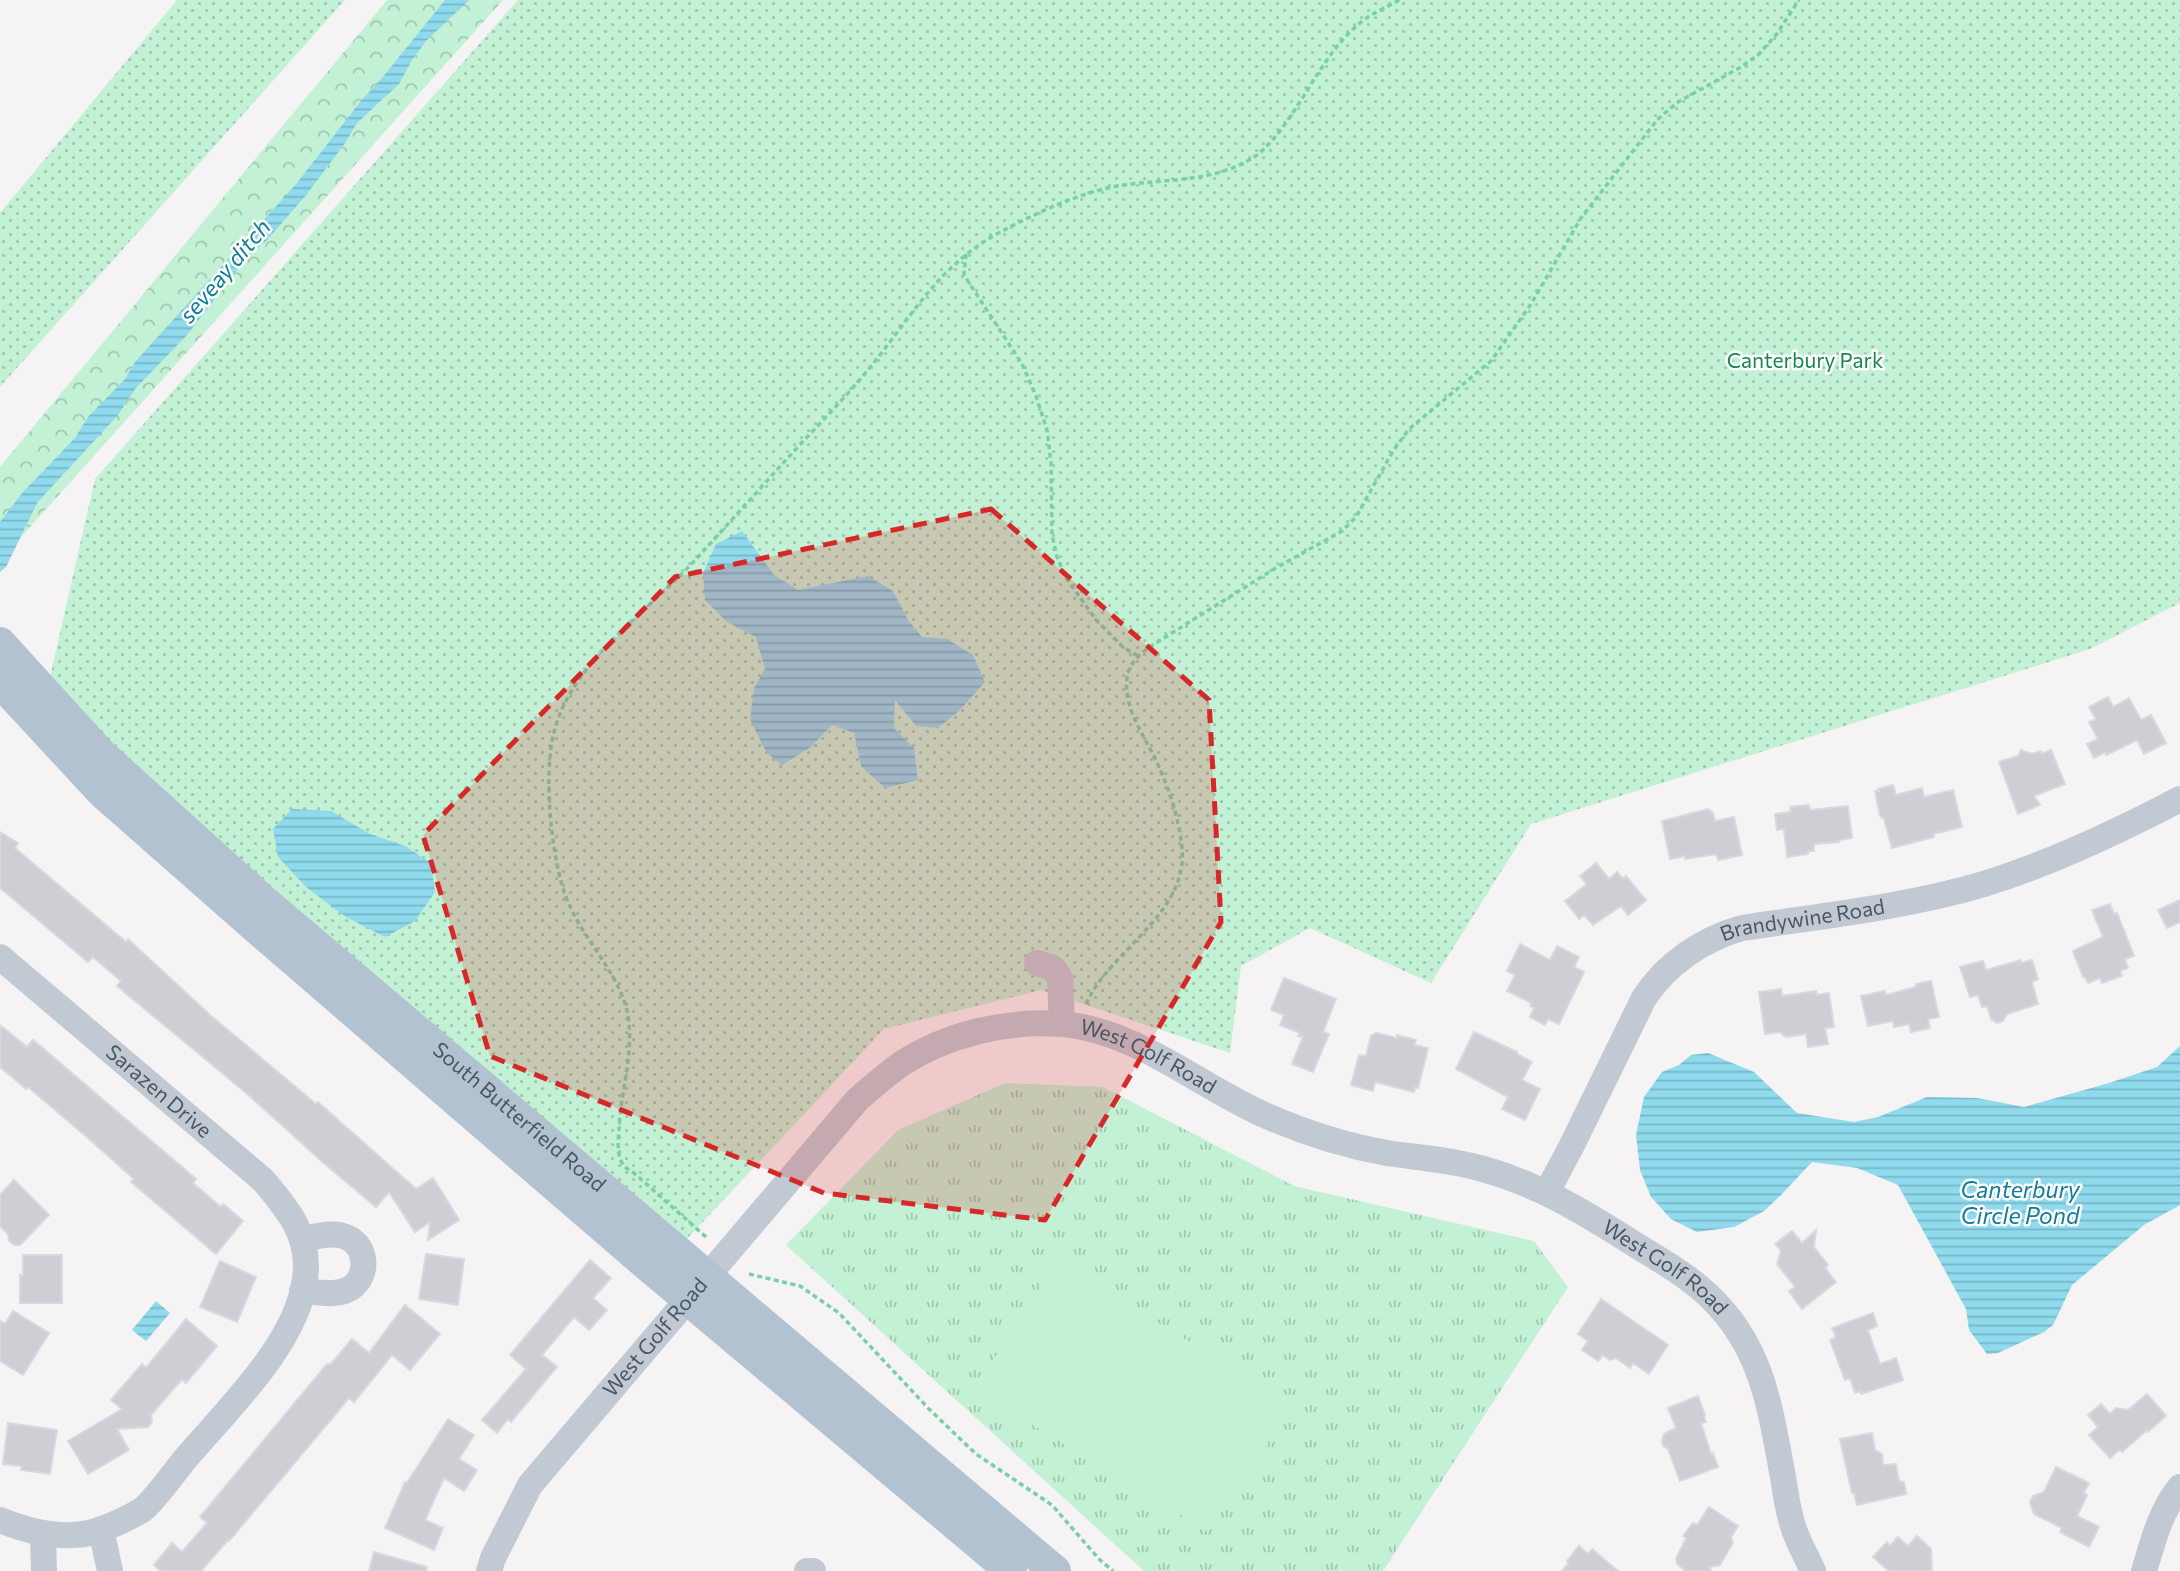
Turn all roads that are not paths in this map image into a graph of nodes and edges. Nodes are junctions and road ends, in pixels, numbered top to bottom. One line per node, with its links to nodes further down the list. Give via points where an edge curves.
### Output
1 (0, 643): 9 (main road, South Butterfield Road, via 101,754)
2 (0, 682): 9 (main road, South Butterfield Road, via 103,793 284,952)
3 (2180, 799): 7 (street, Brandywine Road, via 2084,846 1983,884 1875,909 1742,928 1698,946 1668,969 1644,998)
4 (0, 957): 8 (street, Sarazen Drive, via 263,1180 291,1214)
5 (1037, 963): 6 (street, via 1053,968 1060,978)
6 (1062, 1024): 7 (street, West Golf Road, via 1130,1043 1221,1095 1336,1141 1465,1164); 9 (street, West Golf Road, via 971,1033 902,1064 858,1099)
7 (1547, 1192): 22 (street, West Golf Road, via 1675,1269 1733,1322 1763,1380 1794,1531)
8 (303, 1240): 10 (street, Sarazen Drive, via 306,1277); 10 (street, via 345,1236 358,1245 364,1261 360,1278 347,1290)
9 (696, 1287): 17 (street, West Golf Road, via 530,1485); 20 (main road, South Butterfield Road); 21 (main road, South Butterfield Road)
10 (302, 1291): 13 (street, Sarazen Drive, via 298,1311 263,1368 142,1510)
11 (2180, 1487): 23 (street, via 2166,1506)
12 (0, 1520): 14 (street)
13 (101, 1530): 14 (street, Sarazen Drive); 16 (street)
14 (43, 1535): 15 (street)
15 (44, 1571)
16 (110, 1571)
17 (489, 1571)
18 (807, 1571): 19 (street)
19 (813, 1571)
20 (1011, 1571)
21 (1055, 1571)
22 (1813, 1571)
23 (2144, 1571)

